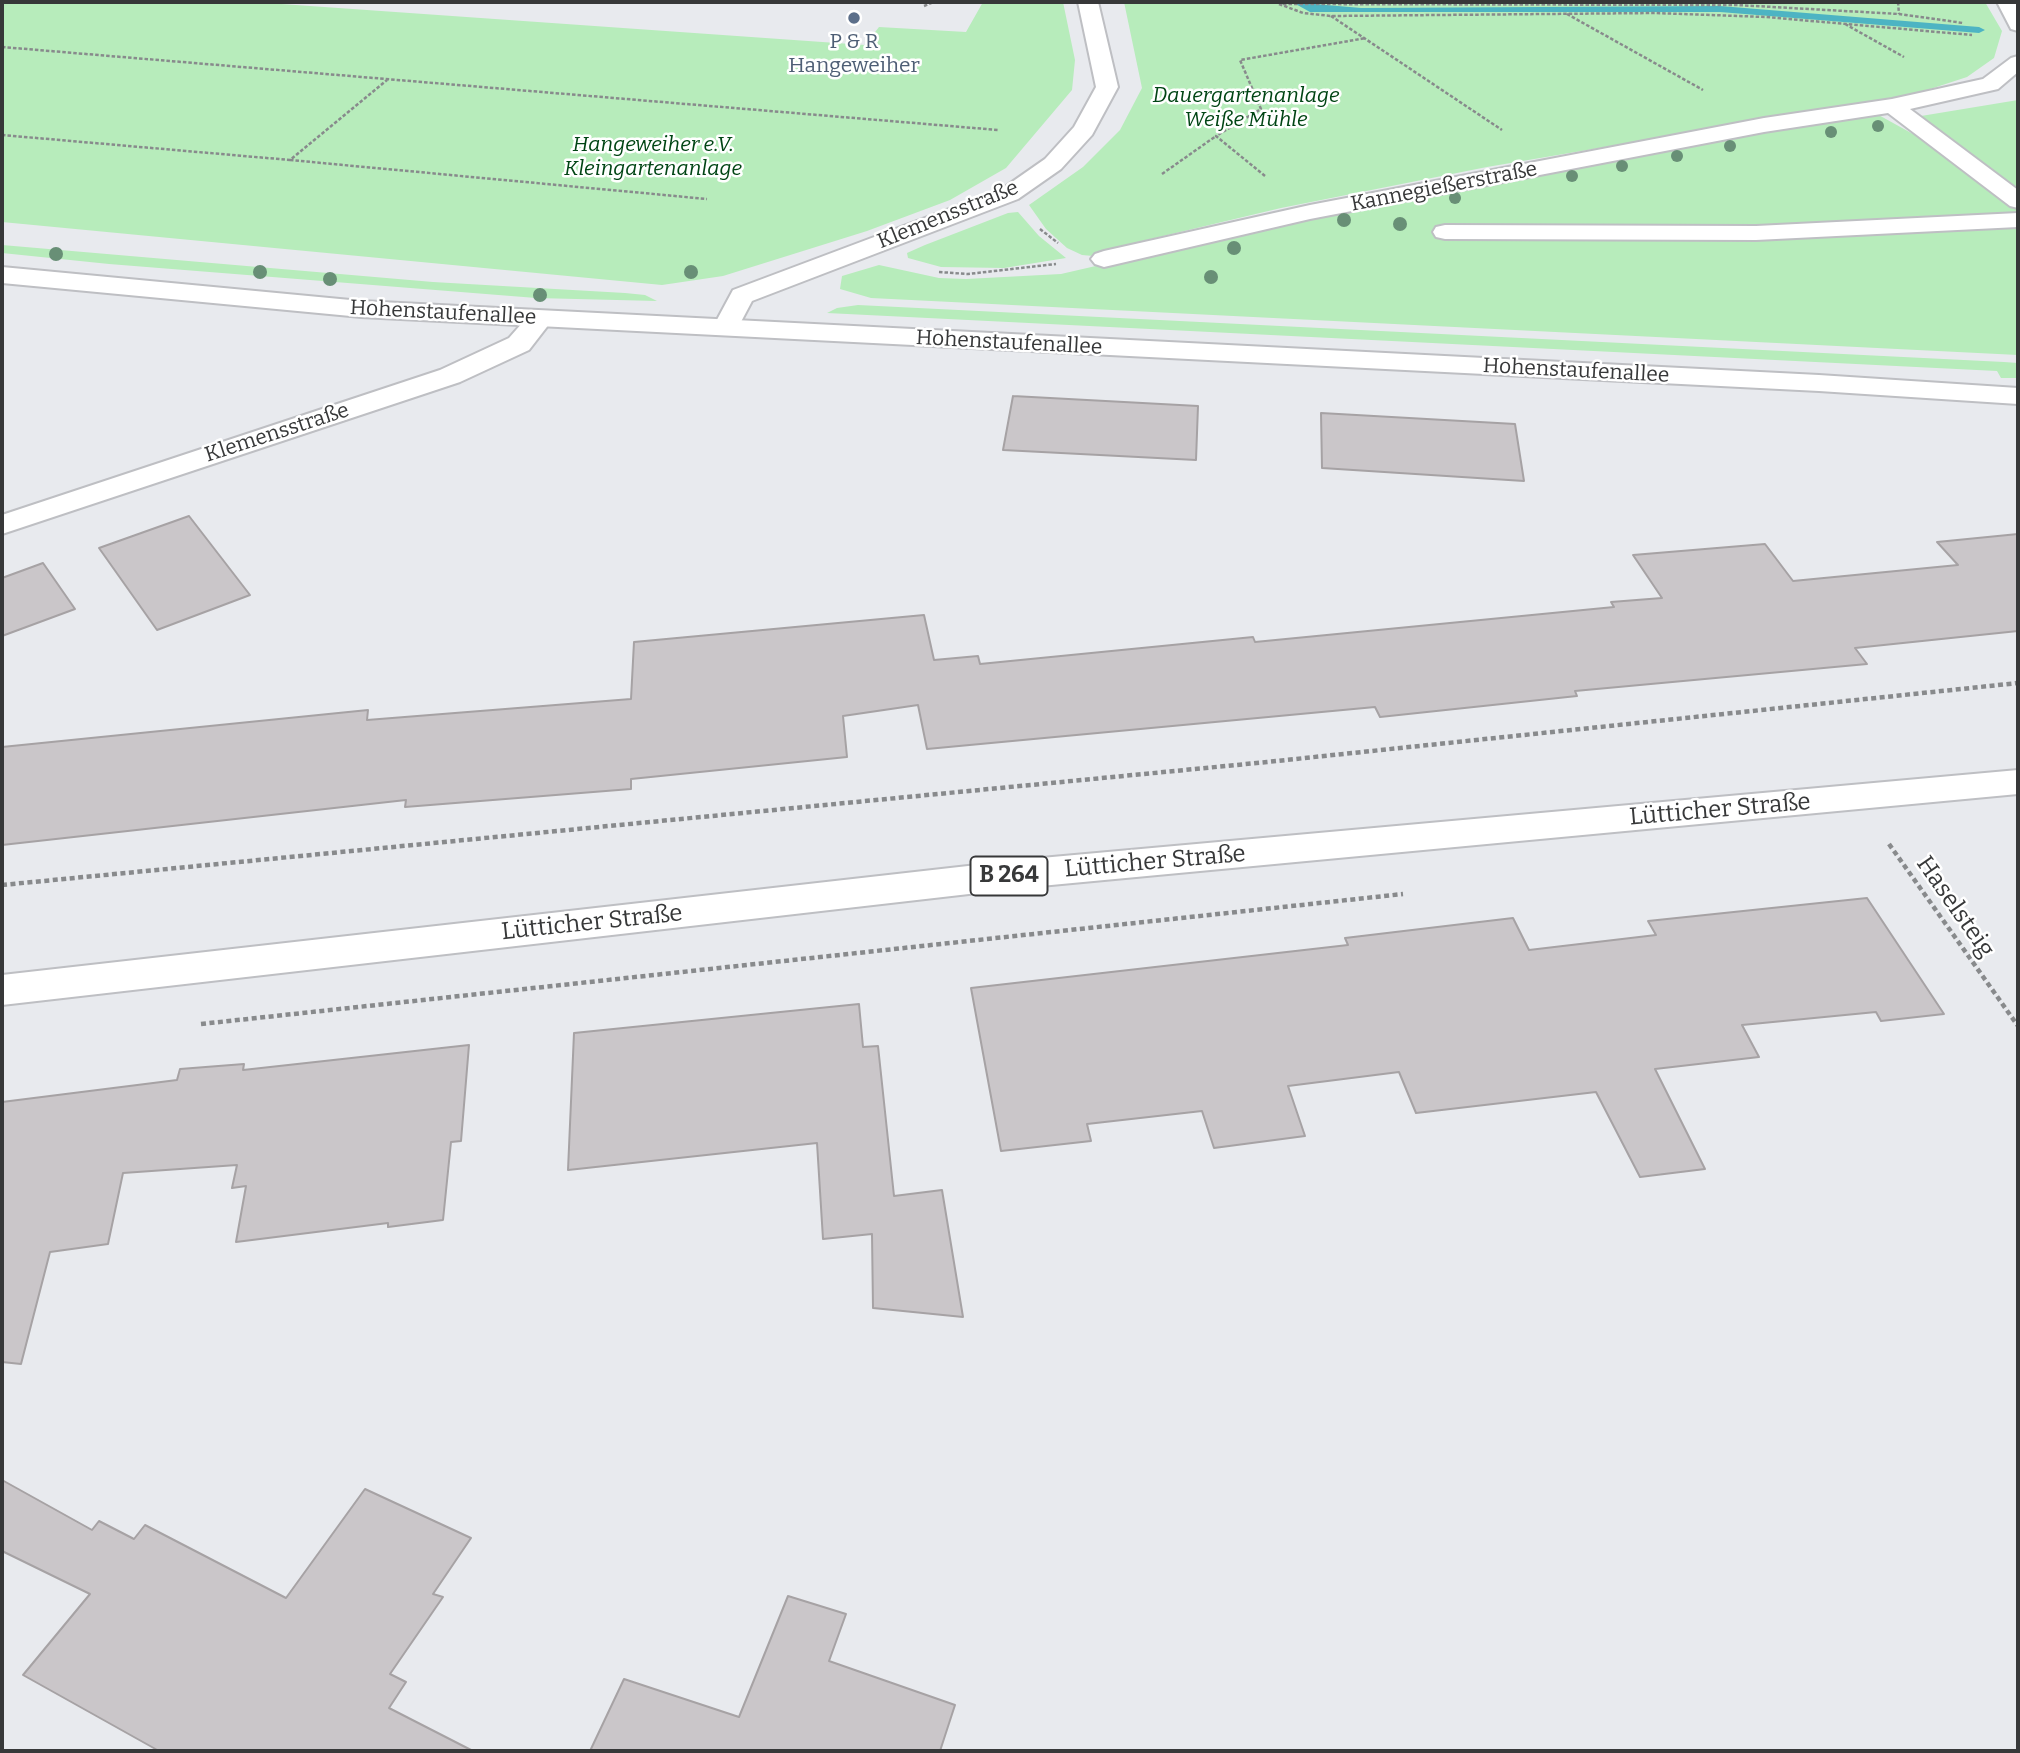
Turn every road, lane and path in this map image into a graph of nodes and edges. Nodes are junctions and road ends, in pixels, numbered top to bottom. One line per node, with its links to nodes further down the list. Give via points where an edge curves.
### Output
1 (934, 2): 6 (path)
2 (1088, 2): 30 (main road, Klemensstraße, via 1107,87 1084,130 1053,164 1010,194)
3 (1898, 2): 9 (path)
4 (2007, 2): 12 (main road)
5 (1584, 3): 8 (path); 9 (path); 10 (path, via 1279,4)
6 (924, 6)
7 (1567, 13): 8 (path); 10 (path); 18 (path)
8 (1589, 13): 11 (path, via 1766,17 1985,37)
9 (1899, 14): 11 (path)
10 (1331, 16): 13 (path)
11 (1984, 25): 12 (path)
12 (2018, 28)
13 (1366, 38): 21 (path, via 1240,60 1261,109); 23 (path)
14 (2, 47): 16 (path)
15 (2013, 71): 17 (main road, Kannegießerstraße, via 1990,84)
16 (388, 79): 19 (path); 22 (path)
17 (1892, 106): 18 (main road, Kannegießerstraße); 26 (main road)
18 (1764, 125): 23 (main road, Kannegießerstraße)
19 (998, 130)
20 (2, 135): 22 (path)
21 (1216, 136): 24 (path); 27 (path)
22 (290, 160): 25 (path)
23 (1556, 166): 27 (main road, Kannegießerstraße)
24 (1163, 174)
25 (707, 199)
26 (2018, 201)
27 (1310, 212): 31 (main road, Kannegießerstraße)
28 (2018, 220): 29 (main road, via 1756,233)
29 (1445, 232)
30 (867, 248): 31 (path, via 907,269 968,274); 34 (main road, Klemensstraße, via 742,296)
31 (1104, 259)
32 (2, 275): 33 (main road, Hohenstaufenallee, via 361,309)
33 (540, 319): 34 (main road, Hohenstaufenallee); 36 (main road, Klemensstraße, via 519,344 450,376)
34 (725, 329): 35 (main road, Hohenstaufenallee)
35 (2018, 396)
36 (2, 525)
37 (2018, 683): 40 (path, via 1267,762)
38 (2018, 782): 42 (main road, Lütticher Straße / B 264, via 1030,873)
39 (1900, 840): 44 (path, Haselsteig, via 1887,842)
40 (2, 885)
41 (1416, 893): 43 (path)
42 (2, 990)
43 (196, 1025)
44 (2018, 1026)

